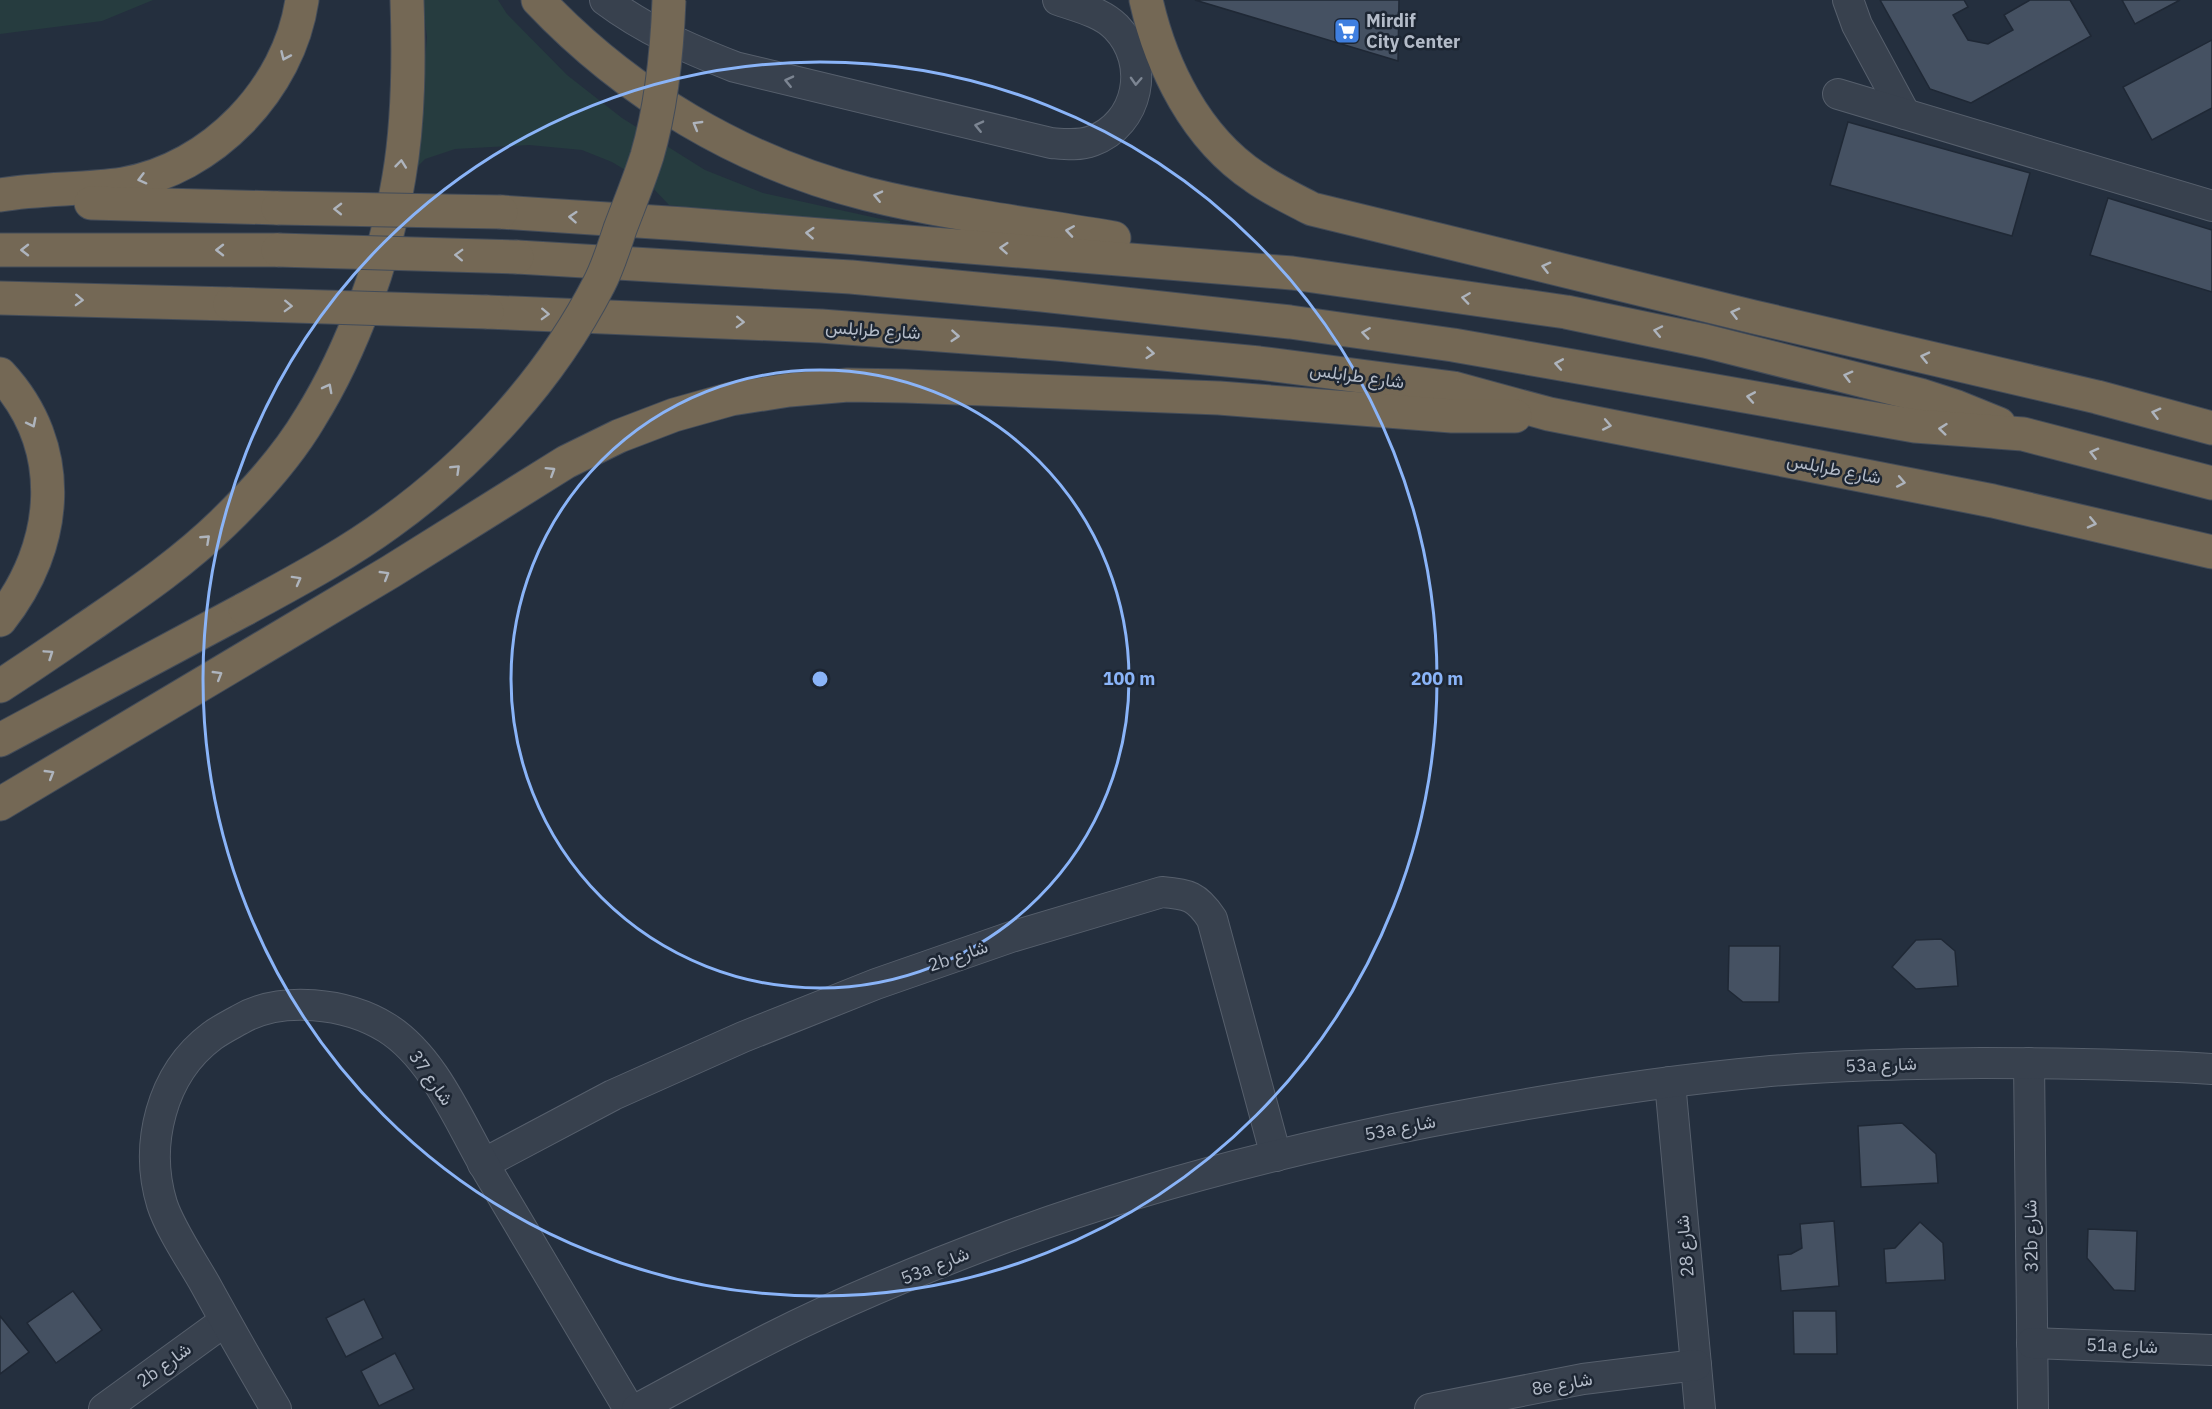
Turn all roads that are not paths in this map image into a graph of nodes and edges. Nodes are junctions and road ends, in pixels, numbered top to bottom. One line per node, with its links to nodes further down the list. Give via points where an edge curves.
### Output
1 (303, 0): 11 (highway, one-way to 11, via 294,36 263,95 216,143 188,161 125,183)
2 (407, 0): 25 (highway, one-way to 2, via 134,596 195,549 271,472 326,392 367,296 399,177 408,85)
3 (537, 0): 15 (highway, one-way to 3, via 1189,250 909,203 782,167 658,102 567,31)
4 (605, 0): 6 (street, one-way to 4, via 1095,13 1116,27 1136,67 1131,107 1124,118 1091,142 1051,143 735,67 655,32)
5 (669, 0): 23 (highway, one-way to 5, bridge, via 388,524 453,472 511,412 562,347 600,282 646,157 667,50)
6 (1058, 0)
7 (1146, 0): 19 (highway, one-way to 7, via 1312,209 1253,176 1204,128 1172,78)
8 (1848, 0): 10 (street, via 1857,25)
9 (1838, 94): 10 (street)
10 (1905, 114): 13 (street)
11 (0, 195)
12 (0, 201): 15 (highway, one-way to 12, bridge, via 501,212)
13 (2212, 206)
14 (0, 250): 20 (highway, one-way to 14, bridge, via 1915,426 1453,345 1290,322 851,277 517,257 278,250)
15 (1292, 273): 20 (highway, one-way to 15, via 1920,395 1705,341 1566,312)
16 (0, 298): 18 (highway, شارع طرابلس, one-way to 18, bridge, via 821,326 1259,363 1453,388)
17 (0, 374): 24 (highway, one-way to 24, via 33,423 45,460 48,499 35,564)
18 (1549, 414): 22 (highway, شارع طرابلس, one-way to 22, via 1993,501); 28 (highway, one-way to 18, via 390,572 566,462 618,436 730,399 859,385 1219,398 1452,416)
19 (2212, 428)
20 (2023, 434): 21 (highway, one-way to 20)
21 (2212, 483)
22 (2212, 552)
23 (235, 614): 26 (highway); 27 (highway, via 117,695)
24 (0, 620)
25 (0, 686)
26 (0, 740)
27 (0, 763)
28 (0, 804)
29 (2029, 1063): 30 (street, 53a شارع); 31 (street, 53a شارع, via 1850,1066); 35 (street, 32b شارع)
30 (2212, 1069)
31 (1670, 1082): 32 (street, 53a شارع, via 1472,1114); 37 (street, شارع 28)
32 (1276, 1156): 33 (street, 2b شارع, via 1212,919 1202,904 1186,894 1162,892 1011,937 876,984 743,1037 613,1095); 41 (street, 53a شارع, via 1140,1192 999,1240 881,1287 756,1345)
33 (483, 1164): 34 (street, شارع 37, via 428,1068 388,1028 354,1012 317,1005 279,1006 243,1017 211,1037 185,1064 166,1096 156,1132 155,1170 163,1206); 40 (street, شارع 37)
34 (225, 1321): 38 (street, 2b شارع); 39 (street, شارع 37)
35 (2032, 1343): 36 (street, 51a شارع); 44 (street, 32b شارع)
36 (2212, 1350)
37 (1696, 1365): 42 (street, 8e شارع, via 1583,1379); 43 (street, شارع 28)
38 (104, 1409)
39 (276, 1409)
40 (629, 1409)
41 (637, 1409)
42 (1430, 1409)
43 (1700, 1409)
44 (2033, 1409)

